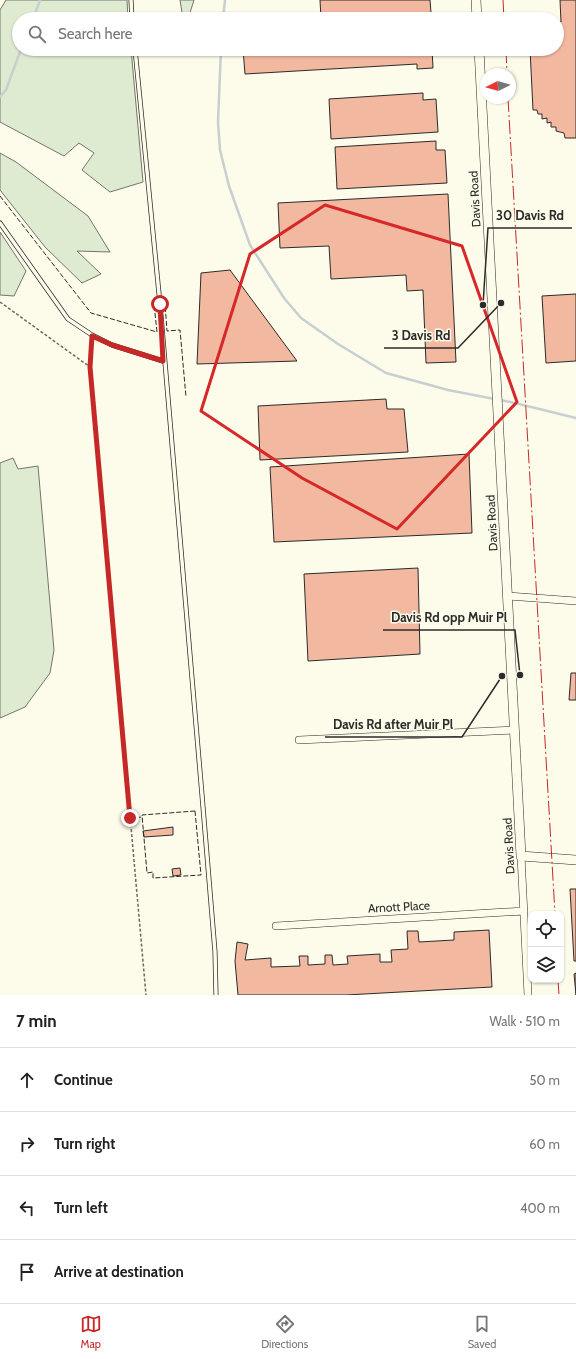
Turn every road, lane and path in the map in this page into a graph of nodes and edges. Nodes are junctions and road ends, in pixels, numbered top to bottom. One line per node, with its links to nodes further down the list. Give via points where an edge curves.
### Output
1 (130, 0): 3 (lane)
2 (476, 0): 4 (street)
3 (131, 12)
4 (477, 12)
5 (136, 56): 10 (lane)
6 (479, 56): 12 (street, Davis Road)
7 (0, 223): 9 (lane, via 68,319)
8 (0, 302): 11 (path)
9 (92, 336): 10 (lane); 11 (path)
10 (163, 361): 21 (lane, via 202,795 215,952)
11 (90, 367): 20 (path)
12 (508, 596): 13 (street); 14 (street, Davis Road)
13 (576, 601)
14 (515, 730): 15 (street); 16 (street, Davis Road)
15 (300, 740)
16 (521, 856): 17 (street); 18 (street, Davis Road)
17 (576, 860)
18 (524, 911): 19 (street, Arnott Place); 22 (street, Davis Road)
19 (276, 926)
20 (146, 995)
21 (216, 995)
22 (528, 995)

